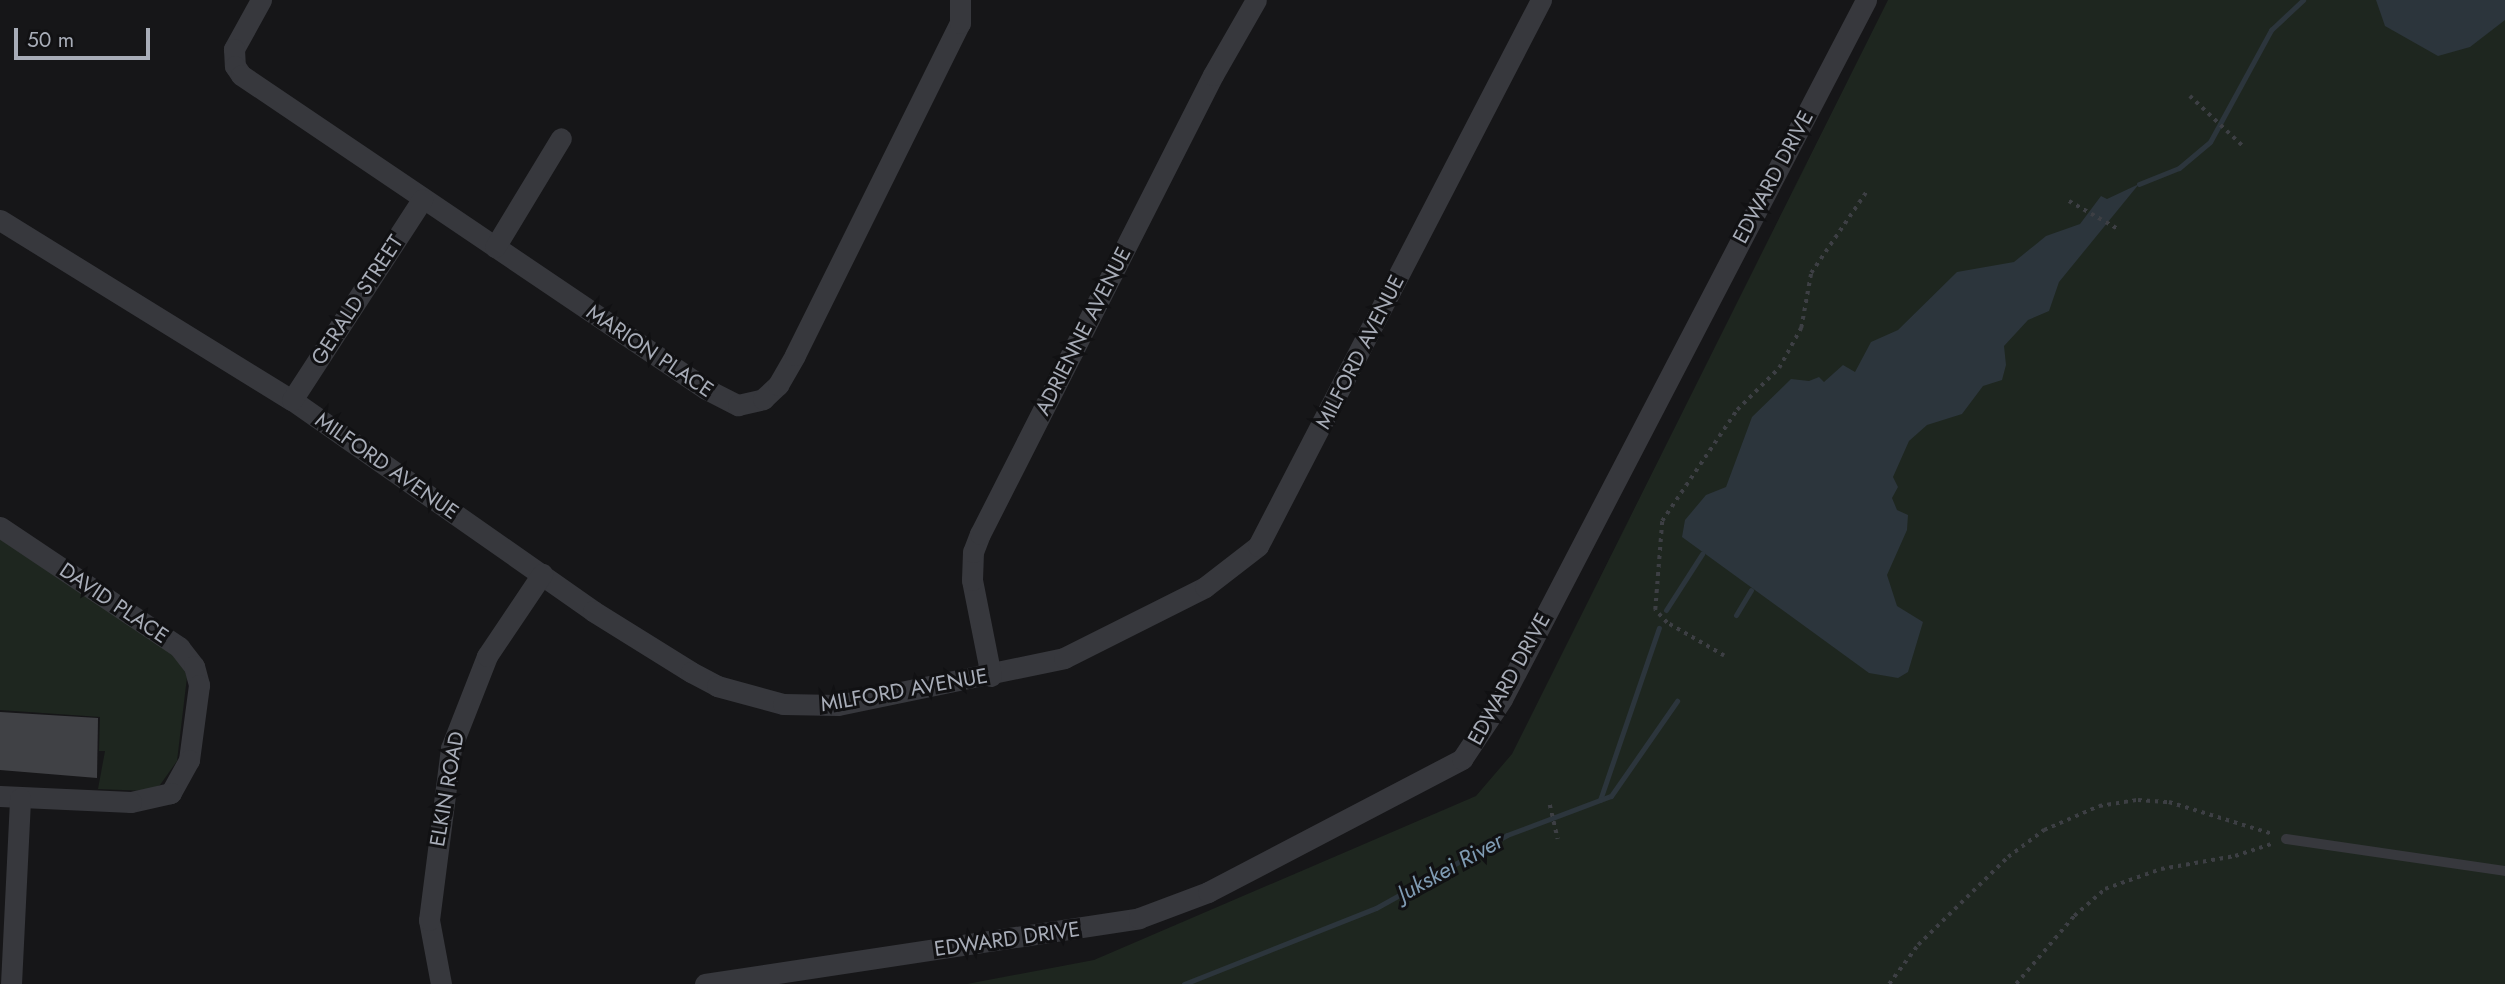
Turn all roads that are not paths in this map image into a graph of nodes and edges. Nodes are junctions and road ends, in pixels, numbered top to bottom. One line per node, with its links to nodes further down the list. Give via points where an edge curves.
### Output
1 (261, 0): 7 (street, MARION PLACE, via 234,48 235,66 241,75)
2 (960, 0): 9 (street, MARION PLACE, via 960,23 795,355 778,385 763,399 729,402)
3 (1256, 0): 13 (street, ADRIENNE AVENUE, via 1213,75 980,534 973,552 972,580)
4 (1541, 0): 13 (street, MILFORD AVENUE, via 1258,546 1205,587 1129,627 1064,658)
5 (1866, 0): 19 (street, EDWARD DRIVE, via 1502,699 1462,759 1220,886 1139,918)
6 (561, 138): 9 (street)
7 (422, 200): 9 (street, MARION PLACE); 10 (street, GERALD STREET)
8 (0, 220): 10 (street, MILFORD AVENUE)
9 (495, 247)
10 (292, 400): 12 (street, MILFORD AVENUE)
11 (0, 527): 14 (street, DAVID PLACE, via 179,647 194,666 199,685 190,760 171,793 131,802)
12 (542, 574): 13 (street, MILFORD AVENUE, via 691,672 717,686 783,704 838,705); 18 (street, ELKIN ROAD, via 487,656 451,748 429,920)
13 (991, 676)
14 (10, 797): 17 (street, DAVID PLACE)
15 (2286, 839): 16 (lane)
16 (2505, 871)
17 (12, 984)
18 (441, 984)
19 (705, 984)

